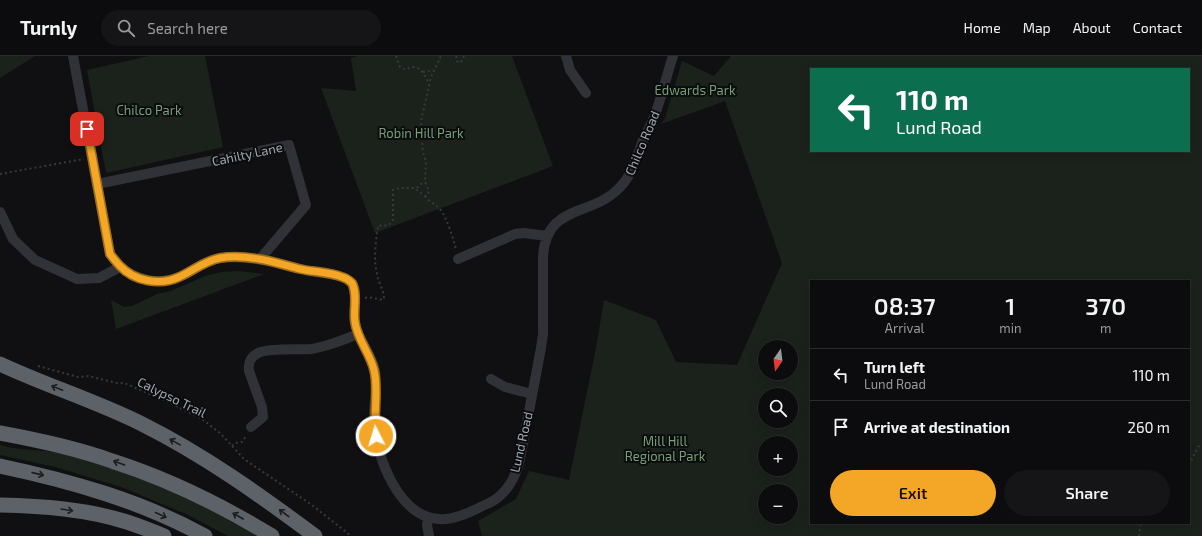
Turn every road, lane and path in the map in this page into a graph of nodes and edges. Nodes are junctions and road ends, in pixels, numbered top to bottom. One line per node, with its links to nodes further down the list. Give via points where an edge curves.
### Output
1 (73, 56): 12 (street, Lund Road)
2 (396, 56): 9 (path, via 400,67 406,70 414,67)
3 (441, 56): 8 (path)
4 (456, 56): 5 (path, via 459,63)
5 (464, 56)
6 (566, 56): 11 (street, via 570,70)
7 (673, 56): 19 (street, Chilco Road, via 652,121 627,178 613,194 601,202 562,218)
8 (434, 70): 9 (path); 10 (path)
9 (423, 72): 10 (path)
10 (430, 84): 14 (path, via 421,121 422,152 426,162)
11 (586, 93)
12 (93, 158): 13 (path); 15 (street, Lund Road)
13 (0, 174)
14 (425, 182): 16 (path); 17 (path, via 429,191)
15 (98, 184): 20 (street, Cahilty Lane, via 290,145 306,205); 22 (street, Lund Road, via 110,254)
16 (416, 188): 17 (path); 23 (path, via 393,190 392,223 378,226 376,273 384,299)
17 (425, 196): 21 (path, via 441,209 454,239)
18 (0, 212): 22 (street, via 13,240 35,260 77,279 99,278)
19 (547, 236): 21 (street, via 524,232 515,234); 28 (street, Lund Road, via 543,257 542,334)
20 (260, 259): 22 (street, Lund Road, via 220,258 204,262 178,278 164,281 148,281); 23 (street, Lund Road, via 348,279 354,289)
21 (458, 259)
22 (120, 266)
23 (354, 299): 24 (street, Lund Road)
24 (358, 334): 29 (street, via 319,348 259,352 253,356 249,371 263,417); 36 (street, Lund Road, via 375,372 374,423 385,465 401,496 411,508)
25 (4, 366): 41 (highway, one-way to 25, via 257,493 199,455 142,424)
26 (36, 366): 32 (path, Calypso Trail, via 78,377 88,376 124,383 202,419)
27 (491, 379): 28 (street, via 505,387)
28 (532, 394): 36 (street, Lund Road, via 518,467 508,486 492,502 473,510 440,520)
29 (250, 427): 32 (path, via 244,440)
30 (0, 433): 40 (highway, one-way to 30, via 197,495 152,476 73,449)
31 (1202, 444): 33 (path)
32 (232, 446): 42 (path, Calypso Trail, via 244,459 312,505)
33 (1190, 463)
34 (0, 466): 39 (highway, one-way to 39, via 40,474 110,494)
35 (0, 505): 38 (highway, one-way to 38, via 58,508 90,514 126,522)
36 (428, 518): 43 (street)
37 (1141, 524): 44 (path)
38 (164, 536)
39 (205, 536)
40 (272, 536)
41 (315, 536)
42 (351, 536)
43 (429, 536)
44 (1139, 536)

